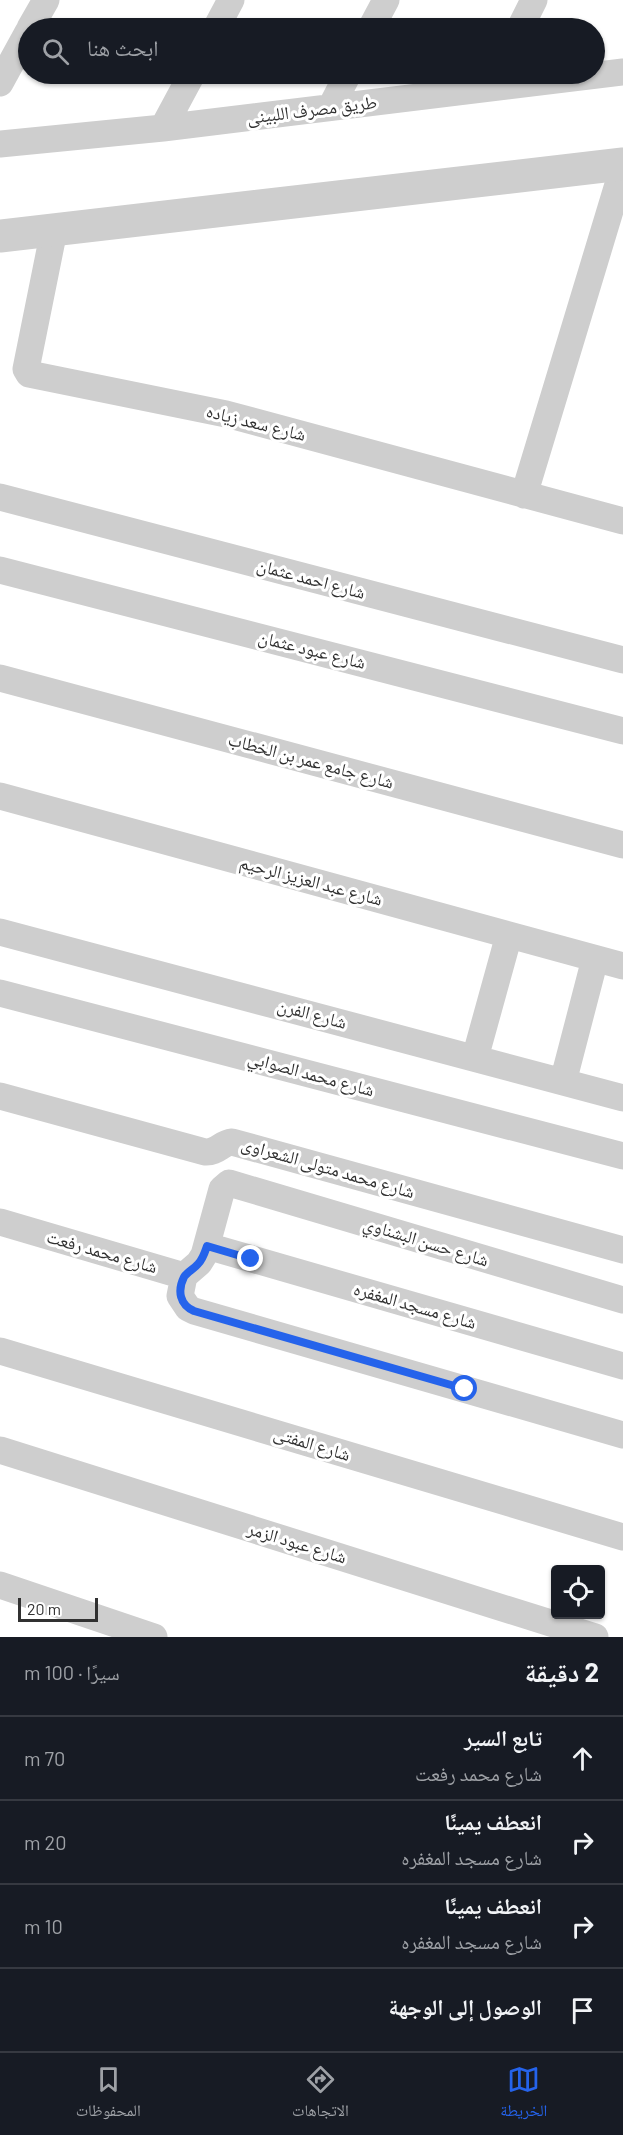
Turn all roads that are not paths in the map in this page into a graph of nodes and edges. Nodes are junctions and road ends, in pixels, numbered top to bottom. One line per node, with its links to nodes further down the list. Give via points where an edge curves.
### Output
1 (46, 0): 5 (street)
2 (231, 0): 6 (street)
3 (386, 0): 7 (street)
4 (534, 0): 8 (street)
5 (36, 18)
6 (221, 18)
7 (376, 18)
8 (525, 18)
9 (18, 50): 12 (street)
10 (623, 72): 11 (street, طريق مصرف اللبينى)
11 (605, 73)
12 (0, 83)
13 (187, 84): 17 (street)
14 (343, 84): 16 (street)
15 (469, 84): 16 (street, طريق مصرف اللبينى)
16 (331, 107): 17 (street, طريق مصرف اللبينى)
17 (163, 128): 18 (street, طريق مصرف اللبينى)
18 (0, 144)
19 (623, 166): 20 (street); 22 (street)
20 (54, 231): 21 (street); 22 (street, شارع سعد زياده, via 26,369 29,374 226,414)
21 (0, 236)
22 (524, 495): 24 (street, شارع سعد زياده)
23 (0, 497): 26 (street, شارع احمد عثمان)
24 (623, 521)
25 (0, 570): 28 (street, شارع عبود عثمان)
26 (623, 660)
27 (0, 678): 30 (street, شارع جامع عمر بن الخطاب)
28 (623, 731)
29 (0, 796): 32 (street, شارع عبد العزيز الرحيم)
30 (623, 845)
31 (0, 932): 36 (street, شارع الفرن)
32 (509, 935): 33 (street, شارع عبد العزيز الرحيم); 36 (street)
33 (595, 959): 34 (street, شارع عبد العزيز الرحيم); 37 (street)
34 (623, 966)
35 (0, 993): 40 (street, شارع محمد الصوابي)
36 (475, 1058): 37 (street, شارع الفرن)
37 (563, 1082): 39 (street, شارع الفرن)
38 (0, 1096): 43 (street, شارع محمد متولى الشعراوى, via 205,1152 232,1142)
39 (623, 1098)
40 (623, 1156)
41 (0, 1222): 44 (street, شارع محمد رفعت)
42 (207, 1246): 44 (street, via 199,1263); 45 (street, شارع حسن البشناوي, via 222,1189 229,1183); 47 (street, شارع مسجد المغفره)
43 (623, 1250)
44 (184, 1276): 48 (street, via 180,1296 194,1311)
45 (623, 1300)
46 (0, 1351): 50 (street, شارع المفتى)
47 (623, 1366)
48 (623, 1435)
49 (0, 1450): 53 (street, شارع عبود الزمر)
50 (623, 1537)
51 (0, 1585): 52 (street)
52 (154, 1637)
53 (595, 1637)

